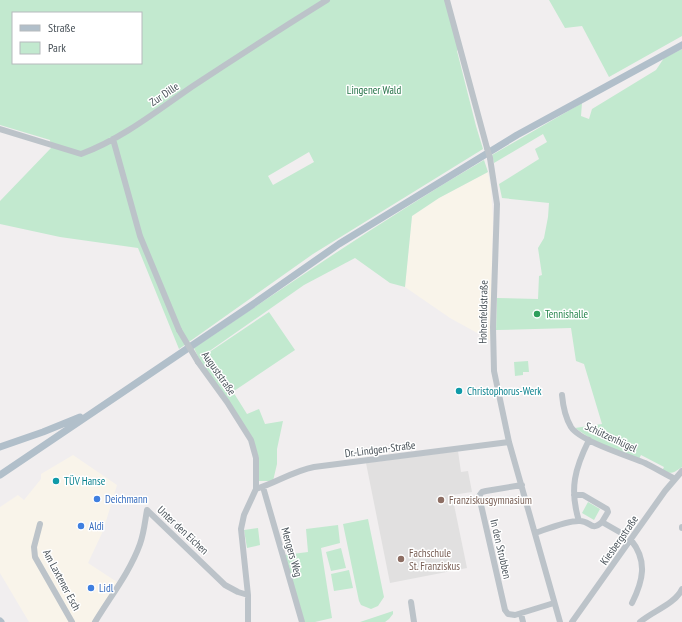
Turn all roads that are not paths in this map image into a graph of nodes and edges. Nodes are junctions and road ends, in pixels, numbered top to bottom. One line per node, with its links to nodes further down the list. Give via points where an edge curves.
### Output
1 (327, 0): 5 (street, Zur Dille)
2 (447, 0): 9 (street, Hohenfeldstraße, bridge, via 490,158 497,204 493,356)
3 (682, 45): 7 (main road, via 517,135 339,244)
4 (0, 129): 5 (street, Zur Dille, via 81,154)
5 (113, 139): 16 (street, Auguststraße, bridge, via 140,236 179,330 252,440 256,458)
6 (562, 395): 8 (street, Schützenhügel, via 571,427)
7 (93, 412): 10 (main road); 12 (main road)
8 (589, 440): 13 (street, Schützenhügel); 17 (street, via 576,470)
9 (509, 442): 14 (street, Hohenfeldstraße); 15 (street, Dr.-Lindgen-Straße, via 314,467)
10 (0, 447)
11 (682, 471): 13 (street, Kiesbergstraße)
12 (0, 475)
13 (675, 479): 23 (street, Kiesbergstraße)
14 (522, 485): 21 (street, Hohenfeldstraße); 29 (street, In den Strubben, via 482,492 479,496 505,610 512,615)
15 (263, 487): 16 (street, Dr.-Lindgen-Straße); 33 (street, Mengers Weg)
16 (256, 489): 25 (street, Auguststraße, via 244,515 241,530)
17 (574, 495): 18 (street); 19 (street, via 583,496 607,509 608,512)
18 (580, 520): 19 (street, via 594,526); 21 (street)
19 (602, 522): 22 (street)
20 (40, 524): 30 (street, Am Laxtener Esch, via 34,547 36,556)
21 (535, 533): 27 (street, Hohenfeldstraße)
22 (623, 534)
23 (631, 540): 28 (street, via 639,551 642,567 640,584); 37 (street, Kiesbergstraße)
24 (681, 593): 38 (street)
25 (248, 595): 31 (street, Unter den Eichen, via 225,585 147,510 138,550); 32 (street, Auguststraße)
26 (410, 602): 34 (street)
27 (554, 603): 29 (street); 36 (street, Hohenfeldstraße)
28 (632, 603)
29 (521, 614): 35 (street)
30 (72, 622)
31 (95, 622)
32 (248, 622)
33 (302, 622)
34 (414, 622)
35 (523, 622)
36 (560, 622)
37 (572, 622)
38 (640, 622)

